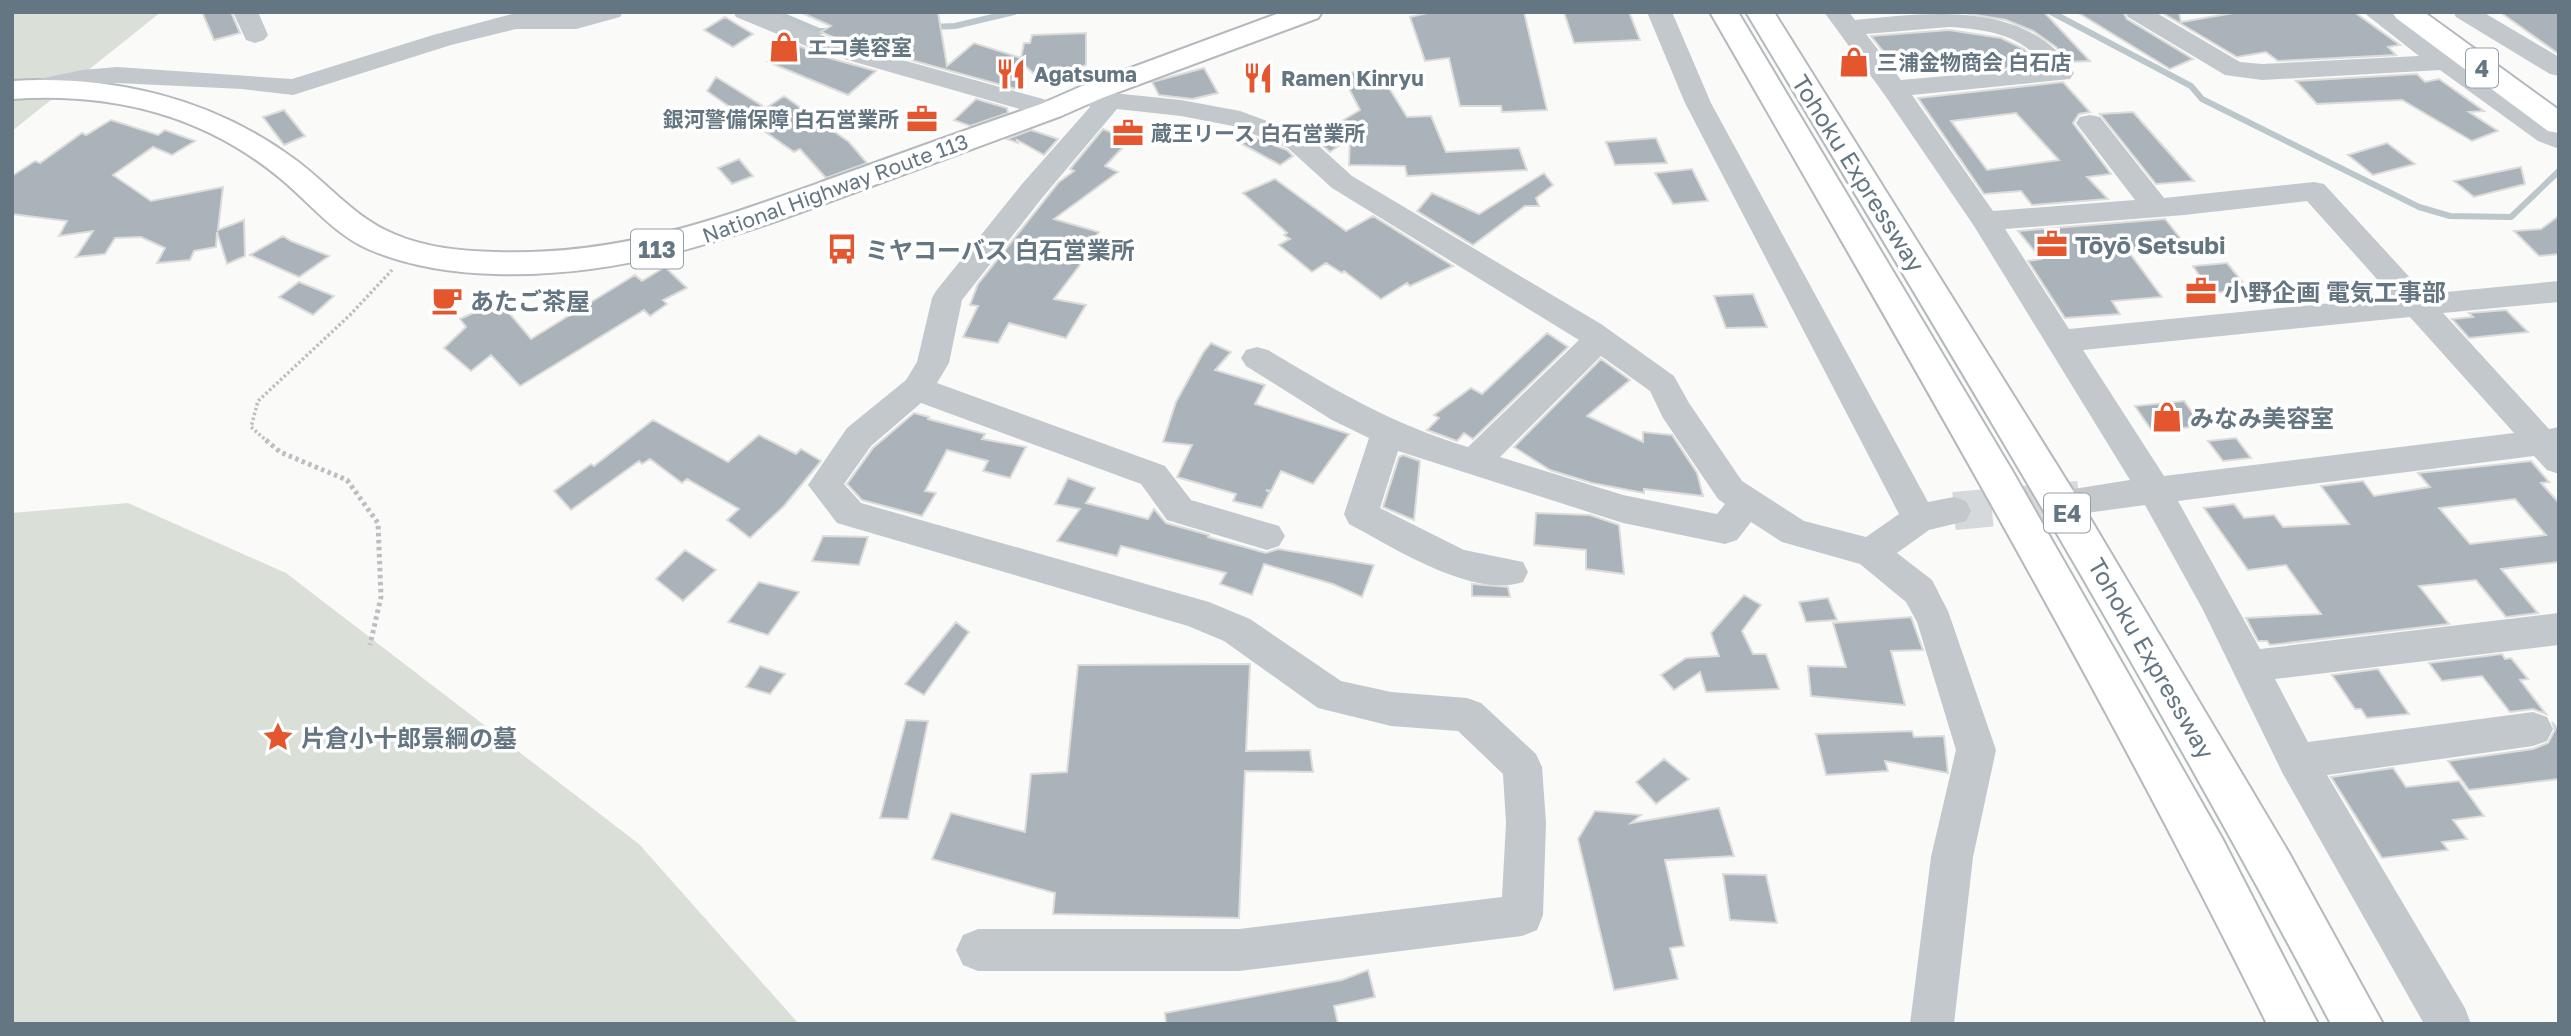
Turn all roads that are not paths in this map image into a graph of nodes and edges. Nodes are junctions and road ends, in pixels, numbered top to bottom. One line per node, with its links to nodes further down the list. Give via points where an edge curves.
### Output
1 (611, 12): 16 (street, via 576,21 516,21 293,87 132,73 69,78)
2 (746, 12): 21 (street, via 832,48)
3 (1308, 12): 19 (highway, National Highway Route 113 / 113)
4 (1659, 12): 40 (street, via 1698,103)
5 (1724, 12): 50 (highway, Tohoku Expressway / E4, via 2000,482 2206,853)
6 (1760, 12): 51 (highway, Tohoku Expressway / E4, via 2070,518)
7 (2187, 12): 12 (street)
8 (2375, 12): 14 (street)
9 (2406, 12): 23 (highway, 4)
10 (2430, 12): 20 (highway, 4)
11 (2465, 12): 15 (street)
12 (2144, 16): 14 (street, via 2234,69 2262,72)
13 (1842, 20): 17 (street); 17 (street, via 1975,19 2006,26 2043,48 2062,73)
14 (2445, 62): 24 (street)
15 (2559, 68)
16 (44, 86): 18 (highway, National Highway Route 113 / 113); 21 (highway, National Highway Route 113 / 113, via 154,99 189,111 281,164 340,218 371,237 462,262 518,266 572,265 705,236)
17 (1894, 89): 26 (street)
18 (12, 90)
19 (1092, 92): 21 (highway, National Highway Route 113 / 113); 29 (street, via 1107,100 1240,119 1298,142 1342,182); 32 (street, via 1104,108 947,298 933,363)
20 (2559, 102)
21 (1051, 110)
22 (2090, 123): 25 (street)
23 (2559, 124)
24 (2559, 140)
25 (2156, 208): 26 (street); 28 (street, via 2314,191)
26 (1984, 221): 30 (street)
27 (2559, 291): 28 (street)
28 (2417, 305): 30 (street); 34 (street)
29 (1599, 339): 35 (street); 38 (street, via 1663,384 1730,490)
30 (2062, 341): 36 (street)
31 (1256, 358): 33 (street)
32 (917, 388): 41 (street, via 1153,475 1178,510); 48 (street, via 859,437 825,485 849,513 1196,613 1237,630 1332,696 1391,709 1467,715 1522,767 1526,823 1522,915 1240,950)
33 (1388, 432): 35 (street); 43 (street, via 1361,514 1458,564)
34 (2553, 448): 36 (street)
35 (1473, 463): 38 (street, via 1623,509 1725,530)
36 (2155, 491): 37 (street); 45 (street)
37 (2080, 500)
38 (1748, 501): 42 (street, via 1794,531)
39 (1954, 511): 40 (street)
40 (1919, 518): 42 (street)
41 (1268, 536)
42 (1871, 553): 49 (street, via 1919,591 1936,622 1976,750 1952,858)
43 (1510, 572)
44 (2559, 629): 45 (street)
45 (2249, 666): 47 (street)
46 (2533, 729): 47 (street)
47 (2297, 761): 52 (street)
48 (978, 950)
49 (1932, 1024)
50 (2293, 1024)
51 (2358, 1024)
52 (2449, 1024)

